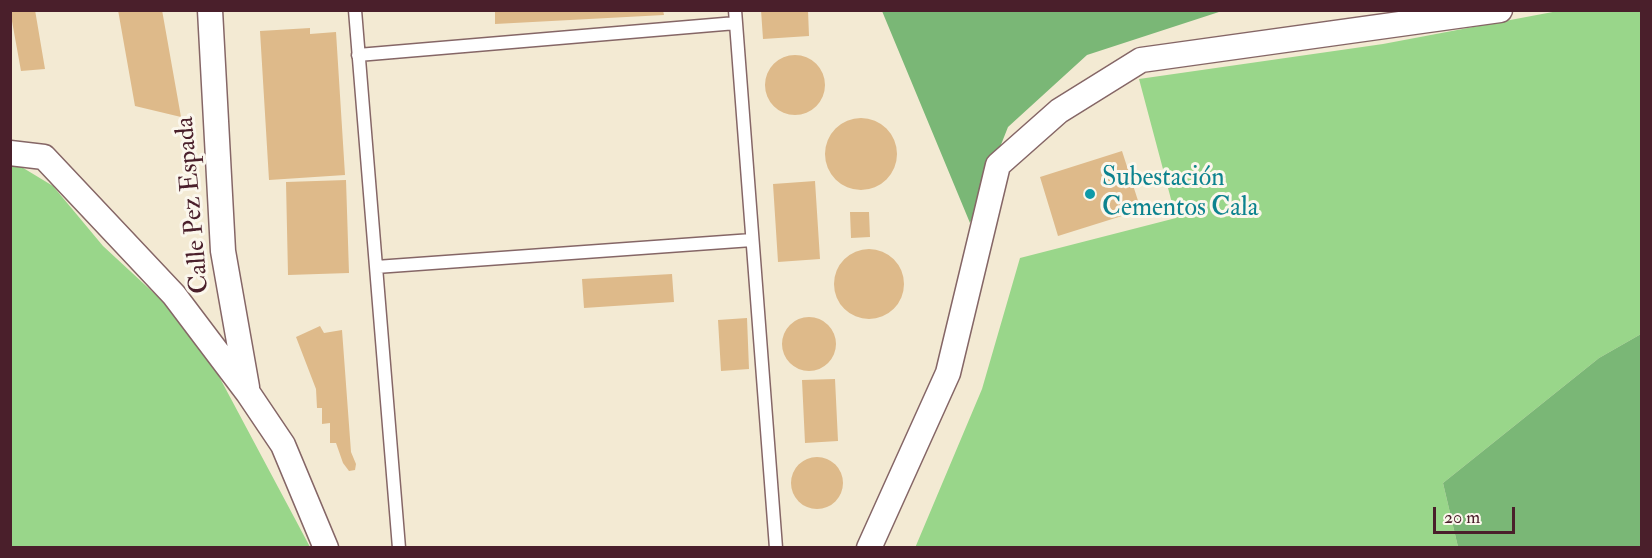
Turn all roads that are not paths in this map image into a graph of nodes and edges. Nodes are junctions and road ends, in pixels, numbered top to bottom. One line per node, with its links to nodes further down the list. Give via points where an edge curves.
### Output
1 (210, 10): 9 (street, Calle Pez Espada, via 223,250)
2 (355, 10): 5 (lane)
3 (1500, 10): 13 (street, via 1141,60 1059,111 998,165 948,373)
4 (736, 17): 5 (lane); 7 (lane)
5 (358, 55): 8 (lane)
6 (10, 153): 9 (street, via 44,157 174,296)
7 (752, 240): 8 (lane); 12 (lane)
8 (376, 267): 11 (lane)
9 (248, 393): 10 (street, via 283,445)
10 (326, 548)
11 (399, 548)
12 (776, 548)
13 (869, 548)

